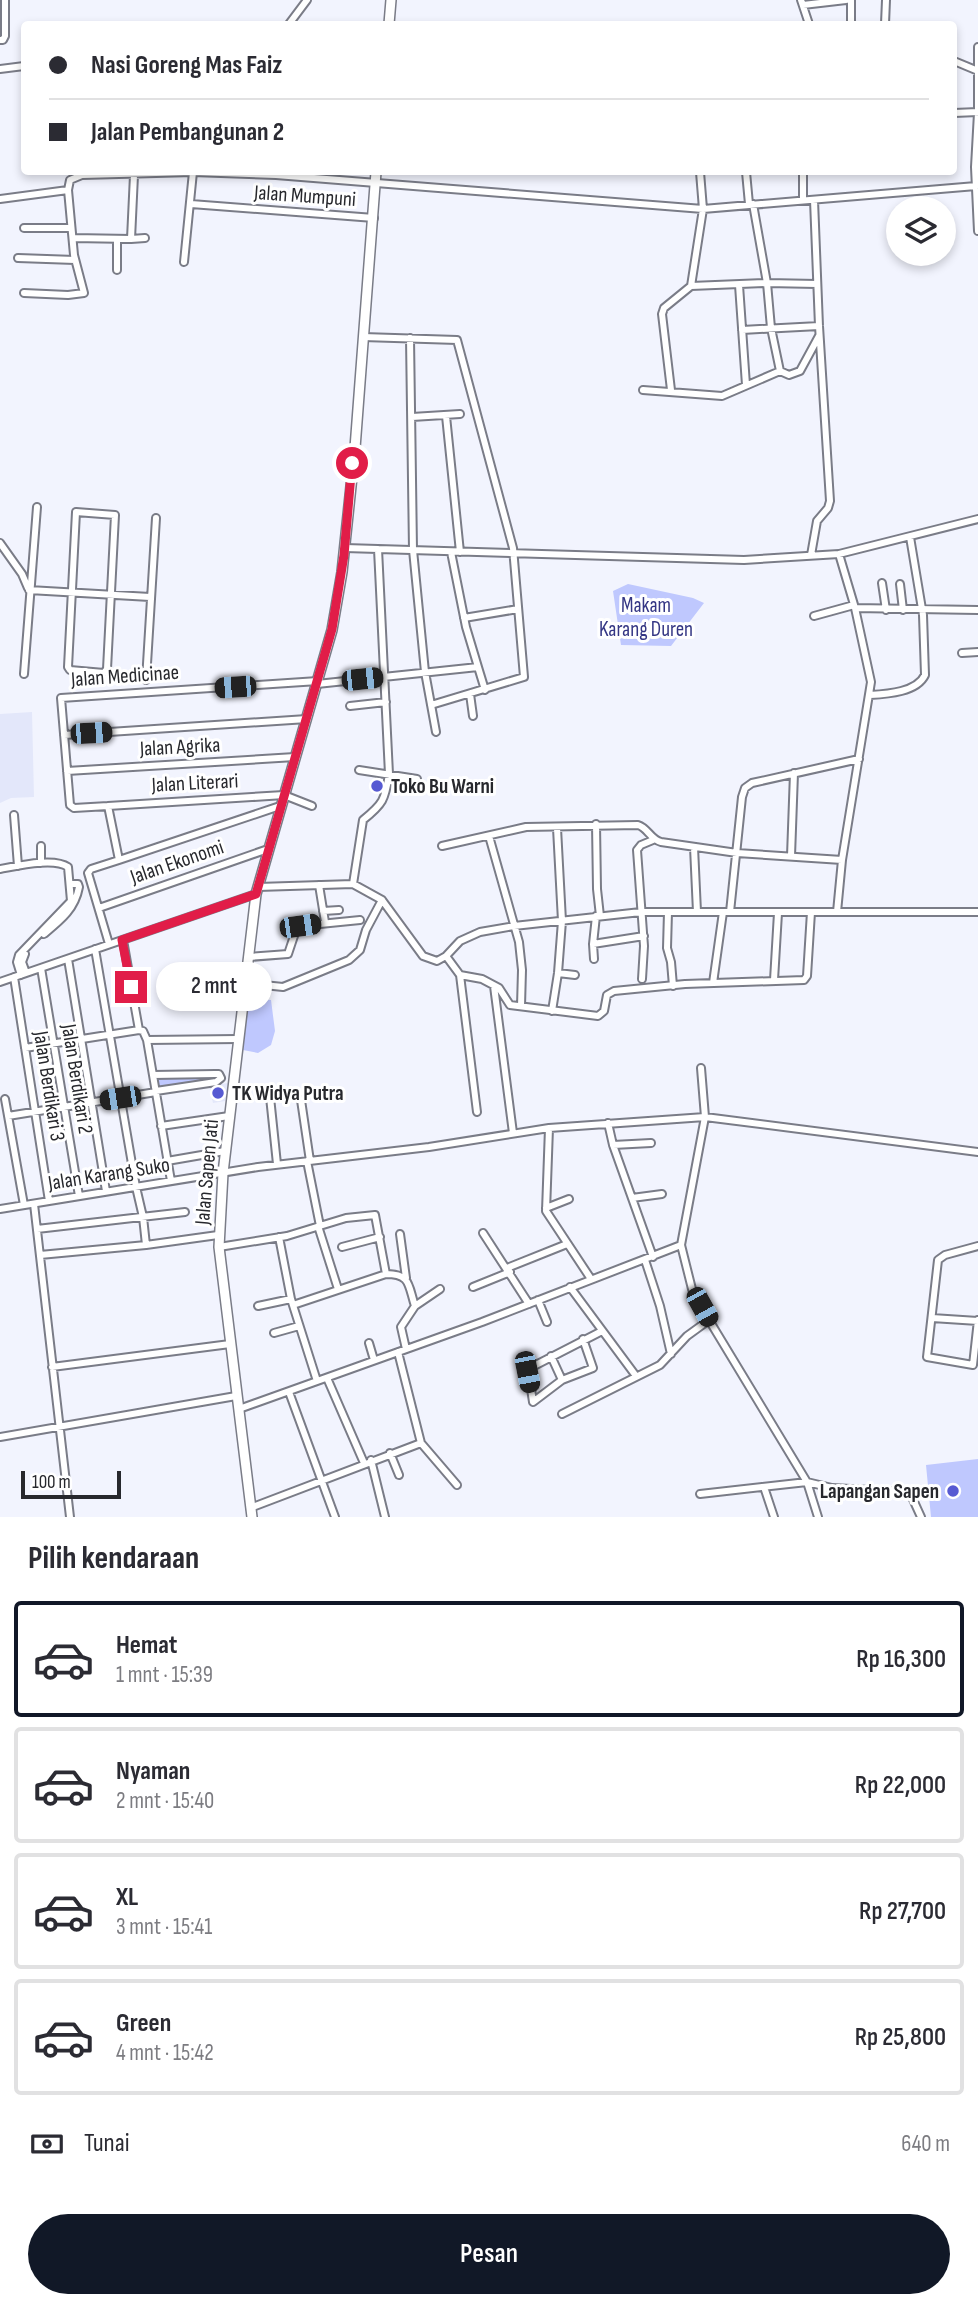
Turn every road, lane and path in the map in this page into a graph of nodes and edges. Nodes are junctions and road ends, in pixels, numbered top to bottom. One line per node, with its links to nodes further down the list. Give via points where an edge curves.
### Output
1 (5, 0): 12 (street, via 5,36)
2 (307, 0): 7 (street)
3 (391, 0): 8 (street)
4 (848, 0): 6 (street); 10 (street)
5 (886, 0): 11 (street)
6 (802, 2): 9 (street)
7 (291, 21)
8 (388, 21)
9 (808, 21)
10 (851, 21)
11 (885, 21)
12 (0, 40)
13 (978, 47): 17 (street)
14 (957, 62): 17 (street)
15 (21, 66): 16 (street)
16 (0, 69)
17 (978, 71): 18 (street)
18 (978, 111): 19 (street); 29 (street)
19 (957, 113)
20 (79, 175): 30 (street, via 70,180)
21 (134, 175): 44 (street)
22 (193, 175): 34 (street)
23 (276, 175): 28 (street)
24 (376, 175): 28 (street, Jalan Sapen Jati)
25 (700, 175): 36 (street)
26 (746, 175): 35 (street)
27 (803, 175): 32 (street)
28 (376, 184): 36 (street); 37 (street, Jalan Sapen Jati)
29 (976, 186): 33 (street); 40 (street)
30 (68, 190): 31 (street); 39 (street)
31 (0, 199)
32 (803, 200): 33 (street); 35 (street)
33 (814, 200): 50 (street)
34 (191, 204): 37 (street, Jalan Mumpuni); 47 (street)
35 (751, 204): 36 (street); 49 (street)
36 (703, 209): 52 (street)
37 (374, 218): 58 (street, Jalan Sapen Jati)
38 (24, 228): 39 (street)
39 (71, 228): 41 (street)
40 (978, 231)
41 (73, 238): 43 (street); 46 (street)
42 (145, 238): 44 (street)
43 (117, 239): 44 (street); 48 (street)
44 (131, 239)
45 (19, 258): 46 (street)
46 (75, 260): 53 (street, via 83,295)
47 (184, 262)
48 (117, 270)
49 (767, 283): 50 (street); 51 (street); 55 (street)
50 (817, 284): 54 (street)
51 (739, 285): 52 (street); 56 (street)
52 (691, 286): 63 (street, via 662,314)
53 (24, 293)
54 (819, 326): 55 (street); 57 (street)
55 (771, 328): 56 (street); 60 (street)
56 (742, 330): 61 (street)
57 (819, 336): 60 (street, via 800,371 789,375); 79 (street, via 830,501 817,522)
58 (363, 337): 59 (street); 72 (street, Jalan Sapen Jati)
59 (410, 338): 66 (street); 77 (street, via 458,340)
60 (780, 371): 61 (street)
61 (746, 385): 63 (street, via 716,396)
62 (643, 390): 63 (street)
63 (671, 390)
64 (460, 414): 65 (street)
65 (446, 416): 66 (street); 76 (street)
66 (412, 417): 74 (street)
67 (37, 507): 82 (street)
68 (156, 518): 85 (street)
69 (978, 519): 70 (street)
70 (910, 537): 78 (street); 91 (street)
71 (0, 543): 82 (street)
72 (345, 548): 73 (street); 101 (street, Jalan Sapen Jati, via 332,629)
73 (378, 549): 74 (street); 99 (street)
74 (413, 550): 75 (street); 97 (street)
75 (451, 552): 76 (street); 93 (street)
76 (460, 552): 77 (street)
77 (514, 553): 79 (street, via 744,560); 87 (street)
78 (839, 554): 79 (street); 86 (street)
79 (811, 555)
80 (883, 583): 88 (street)
81 (900, 584): 89 (street)
82 (29, 590): 83 (street); 98 (street)
83 (72, 593): 84 (street); 84 (street, via 68,669 104,673); 84 (street, via 76,512 115,515)
84 (111, 595): 85 (street)
85 (150, 597): 100 (street)
86 (854, 607): 88 (street); 92 (street); 104 (street, via 870,675)
87 (518, 609): 93 (street); 102 (street, via 524,677)
88 (886, 610): 89 (street)
89 (903, 610): 91 (street)
90 (978, 610): 91 (street)
91 (922, 611): 104 (street, via 924,679 897,691)
92 (814, 615)
93 (464, 618): 96 (street)
94 (978, 652): 95 (street)
95 (962, 653)
96 (478, 667): 97 (street, Jalan Medicinae); 102 (street)
97 (425, 672): 99 (street, Jalan Medicinae); 106 (street)
98 (24, 674)
99 (384, 677): 101 (street, Jalan Medicinae); 105 (street)
100 (146, 680)
101 (317, 682): 109 (street, Jalan Sapen Jati); 111 (street, Jalan Medicinae, via 61,698)
102 (485, 690): 103 (street)
103 (470, 694): 106 (street); 108 (street)
104 (870, 695): 113 (street)
105 (386, 702): 107 (street); 117 (street)
106 (431, 705): 110 (street)
107 (350, 706)
108 (473, 716)
109 (307, 719): 111 (street); 112 (street, Jalan Sapen Jati)
110 (436, 732)
111 (64, 735): 115 (street)
112 (295, 757): 115 (street, Jalan Agrika); 119 (street, Jalan Sapen Jati)
113 (859, 759): 116 (street); 135 (street)
114 (359, 770): 117 (street)
115 (67, 771): 120 (street, Jalan Literari, via 69,802 74,808)
116 (794, 773): 132 (street, via 745,788); 133 (street)
117 (389, 774): 118 (street); 140 (street, via 382,804 363,820)
118 (417, 779)
119 (284, 795): 120 (street, Jalan Literari); 121 (street, Jalan Sapen Jati); 122 (street)
120 (108, 806): 134 (street)
121 (280, 806): 131 (street, Jalan Sapen Jati); 134 (street)
122 (312, 806)
123 (14, 815): 137 (street)
124 (596, 824): 125 (street); 127 (street, via 638,825); 154 (street)
125 (557, 828): 126 (street, via 518,828); 156 (street)
126 (489, 836): 129 (street); 158 (street)
127 (653, 840): 130 (street); 146 (street, via 637,850)
128 (41, 846): 136 (street)
129 (442, 846)
130 (694, 847): 132 (street); 148 (street)
131 (268, 849): 141 (street, Jalan Sapen Jati); 143 (street, Jalan Ekonomi)
132 (737, 853): 133 (street); 149 (street)
133 (791, 856): 135 (street)
134 (119, 860): 143 (street, via 89,871)
135 (842, 860): 151 (street)
136 (40, 863): 137 (street); 170 (street, via 65,864 73,884 72,897 19,956)
137 (18, 866): 138 (street)
138 (0, 869)
139 (319, 884): 140 (street); 141 (street); 145 (street)
140 (354, 884): 142 (street)
141 (257, 891): 160 (street); 165 (street, Jalan Sapen Jati)
142 (382, 900): 164 (street, via 427,959 437,961); 176 (street, via 360,950 349,960 283,987)
143 (99, 908): 161 (street)
144 (339, 910): 145 (street)
145 (323, 911): 157 (street)
146 (641, 912): 147 (street); 154 (street); 159 (street)
147 (668, 912): 148 (street); 179 (street)
148 (697, 912): 149 (street)
149 (727, 912): 153 (street); 177 (street)
150 (811, 912): 151 (street); 153 (street); 174 (street, via 806,978)
151 (836, 912): 152 (street)
152 (978, 912)
153 (778, 913): 174 (street)
154 (598, 916): 156 (street); 162 (street)
155 (360, 920): 157 (street)
156 (562, 921): 158 (street); 169 (street)
157 (325, 922): 165 (street, via 298,927 286,955)
158 (514, 926): 164 (street, via 464,938); 180 (street, via 521,957)
159 (644, 936): 162 (street); 173 (street)
160 (122, 940): 161 (street); 182 (street)
161 (109, 944): 163 (street)
162 (593, 944): 167 (street)
163 (95, 949): 166 (street); 183 (street)
164 (446, 956): 171 (street)
165 (248, 957): 176 (street, Jalan Sapen Jati)
166 (68, 959): 168 (street); 184 (street)
167 (594, 959)
168 (41, 968): 170 (street); 187 (street, Jalan Berdikari 2)
169 (558, 973): 172 (street); 181 (street)
170 (22, 975): 175 (street); 188 (street, Jalan Berdikari 3)
171 (460, 975): 178 (street); 199 (street)
172 (575, 975)
173 (642, 979)
174 (774, 980): 177 (street)
175 (0, 982)
176 (245, 983): 185 (street, Jalan Sapen Jati)
177 (713, 983): 179 (street)
178 (494, 986): 180 (street, via 503,991 509,1004); 206 (street)
179 (673, 986): 181 (street, via 611,992 598,1016)
180 (520, 1006): 181 (street)
181 (552, 1011)
182 (139, 1030): 183 (street); 186 (street)
183 (109, 1035): 184 (street); 193 (street)
184 (81, 1039): 187 (street); 196 (street)
185 (238, 1039): 186 (street); 201 (street, Jalan Sapen Jati)
186 (147, 1040): 190 (street)
187 (54, 1044): 188 (street); 197 (street, Jalan Berdikari 2)
188 (25, 1048): 198 (street, Jalan Berdikari 3)
189 (701, 1068): 202 (street)
190 (153, 1075): 191 (street); 191 (street, via 215,1074 221,1079)
191 (156, 1091): 193 (street); 204 (street)
192 (270, 1097): 213 (street)
193 (120, 1098): 196 (street); 216 (street)
194 (5, 1099): 200 (street)
195 (301, 1100): 212 (street)
196 (92, 1103): 197 (street); 217 (street)
197 (64, 1107): 198 (street); 219 (street, Jalan Berdikari 2)
198 (35, 1112): 200 (street); 222 (street, Jalan Berdikari 3)
199 (477, 1112)
200 (8, 1116): 224 (street)
201 (229, 1116): 204 (street); 209 (street, Jalan Sapen Jati)
202 (705, 1117): 203 (street, Jalan Karang Suko); 210 (street, Jalan Karang Suko); 238 (street)
203 (608, 1123): 205 (street, Jalan Karang Suko); 208 (street)
204 (162, 1126): 211 (street)
205 (550, 1128): 206 (street, Jalan Karang Suko); 225 (street)
206 (513, 1133): 212 (street, Jalan Karang Suko)
207 (651, 1143): 208 (street)
208 (613, 1145): 220 (street)
209 (225, 1151): 211 (street); 214 (street, Jalan Sapen Jati)
210 (978, 1152)
211 (167, 1161): 215 (street)
212 (309, 1161): 213 (street, Jalan Karang Suko); 229 (street)
213 (277, 1164): 214 (street, Jalan Karang Suko)
214 (223, 1173): 215 (street, Jalan Karang Suko); 233 (street, Jalan Sapen Jati)
215 (171, 1181): 216 (street, Jalan Karang Suko)
216 (136, 1187): 217 (street, Jalan Karang Suko); 228 (street)
217 (106, 1191): 219 (street, Jalan Karang Suko)
218 (662, 1194): 220 (street)
219 (79, 1196): 222 (street, Jalan Karang Suko)
220 (632, 1198): 243 (street)
221 (569, 1199): 225 (street)
222 (49, 1201): 223 (street, Jalan Karang Suko)
223 (34, 1203): 224 (street, Jalan Karang Suko); 230 (street)
224 (24, 1205): 226 (street, Jalan Karang Suko)
225 (546, 1208): 236 (street)
226 (0, 1209)
227 (185, 1212): 228 (street)
228 (143, 1217): 230 (street); 237 (street)
229 (319, 1226): 234 (street); 235 (street, via 375,1214); 251 (street)
230 (37, 1229): 242 (street)
231 (483, 1233): 245 (street)
232 (400, 1234): 247 (street)
233 (218, 1235): 237 (street); 240 (street, Jalan Sapen Jati)
234 (279, 1237): 240 (street); 254 (street)
235 (380, 1237): 241 (street); 246 (street)
236 (567, 1244): 245 (street); 248 (street)
237 (146, 1245): 242 (street)
238 (681, 1245): 243 (street); 259 (street, via 692,1289)
239 (978, 1246): 258 (street, via 939,1259)
240 (219, 1247): 267 (street, Jalan Sapen Jati)
241 (342, 1247)
242 (40, 1255): 274 (street)
243 (653, 1257): 244 (street)
244 (645, 1260): 248 (street); 271 (street)
245 (508, 1270): 249 (street); 255 (street)
246 (386, 1274): 247 (street); 251 (street)
247 (406, 1278): 257 (street)
248 (591, 1279): 250 (street)
249 (473, 1287)
250 (570, 1287): 253 (street); 263 (street)
251 (338, 1289): 254 (street)
252 (440, 1289): 257 (street)
253 (538, 1300): 255 (street); 261 (street)
254 (292, 1302): 256 (street); 262 (street)
255 (529, 1304): 269 (street)
256 (258, 1306)
257 (415, 1306): 269 (street, via 401,1327)
258 (932, 1318): 260 (street); 268 (street, via 928,1358 973,1366)
259 (709, 1320): 271 (street); 290 (street)
260 (978, 1321): 268 (street)
261 (547, 1322)
262 (299, 1326): 264 (street); 278 (street)
263 (602, 1331): 265 (street); 275 (street)
264 (274, 1333)
265 (583, 1339): 272 (street); 277 (street, via 593,1368)
266 (369, 1343): 273 (street)
267 (230, 1344): 274 (street); 280 (street, Jalan Sapen Jati)
268 (976, 1348)
269 (406, 1349): 270 (street)
270 (398, 1352): 273 (street); 285 (street)
271 (671, 1354): 275 (street)
272 (551, 1356): 277 (street); 277 (street, via 527,1371 533,1402)
273 (374, 1360): 276 (street)
274 (52, 1367): 283 (street)
275 (636, 1376): 282 (street)
276 (327, 1378): 278 (street); 287 (street)
277 (562, 1380)
278 (317, 1381): 279 (street)
279 (289, 1392): 281 (street); 289 (street)
280 (236, 1396): 281 (street, Jalan Sapen Jati); 283 (street)
281 (239, 1409): 294 (street, Jalan Sapen Jati)
282 (562, 1414)
283 (59, 1428): 284 (street); 295 (street)
284 (0, 1437)
285 (421, 1443): 286 (street); 291 (street)
286 (390, 1453): 287 (street); 288 (street)
287 (368, 1462): 289 (street); 297 (street)
288 (399, 1475)
289 (323, 1481): 294 (street); 296 (street)
290 (807, 1482): 292 (street); 299 (street); 300 (street, via 907,1492)
291 (457, 1485)
292 (764, 1487): 293 (street); 298 (street)
293 (700, 1494)
294 (251, 1512)
295 (70, 1517)
296 (335, 1517)
297 (385, 1517)
298 (774, 1517)
299 (818, 1517)
300 (921, 1517)

